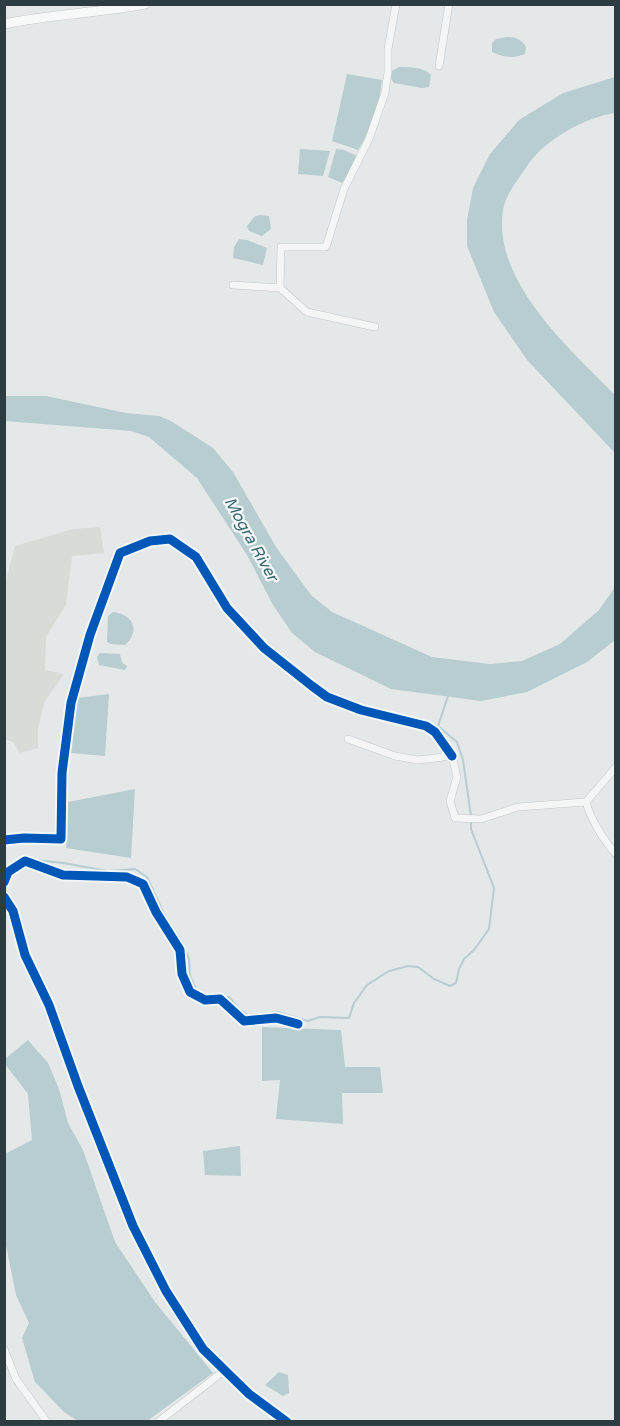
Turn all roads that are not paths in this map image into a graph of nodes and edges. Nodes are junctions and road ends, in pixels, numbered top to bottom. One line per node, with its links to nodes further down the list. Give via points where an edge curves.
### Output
1 (145, 4): 4 (street)
2 (396, 4): 7 (street, via 385,93 369,139 344,189 326,247 280,248)
3 (449, 4): 5 (street)
4 (4, 24)
5 (439, 66)
6 (232, 285): 7 (street)
7 (280, 288): 8 (street, via 307,312)
8 (375, 327)
9 (348, 739): 10 (street, via 418,760)
10 (452, 756): 12 (street, via 457,777 450,801 455,818 481,819 518,807); 13 (street, via 426,726 327,697 264,648 227,608 196,557 170,539 150,541 120,553 90,634 70,703 62,773 61,839)
11 (615, 767): 12 (street)
12 (586, 802): 14 (street)
13 (4, 840)
14 (615, 854)
15 (4, 882): 17 (street, via 8,872 25,861 63,875 127,877 143,884 180,950 182,974 190,992 205,1000 220,999 244,1021 276,1018)
16 (4, 897): 19 (street, via 14,911 25,955 49,1005 133,1227 166,1291 203,1349)
17 (298, 1024)
18 (4, 1349): 20 (street, via 16,1379)
19 (225, 1371): 21 (street); 22 (street)
20 (47, 1422)
21 (158, 1422)
22 (287, 1422)

